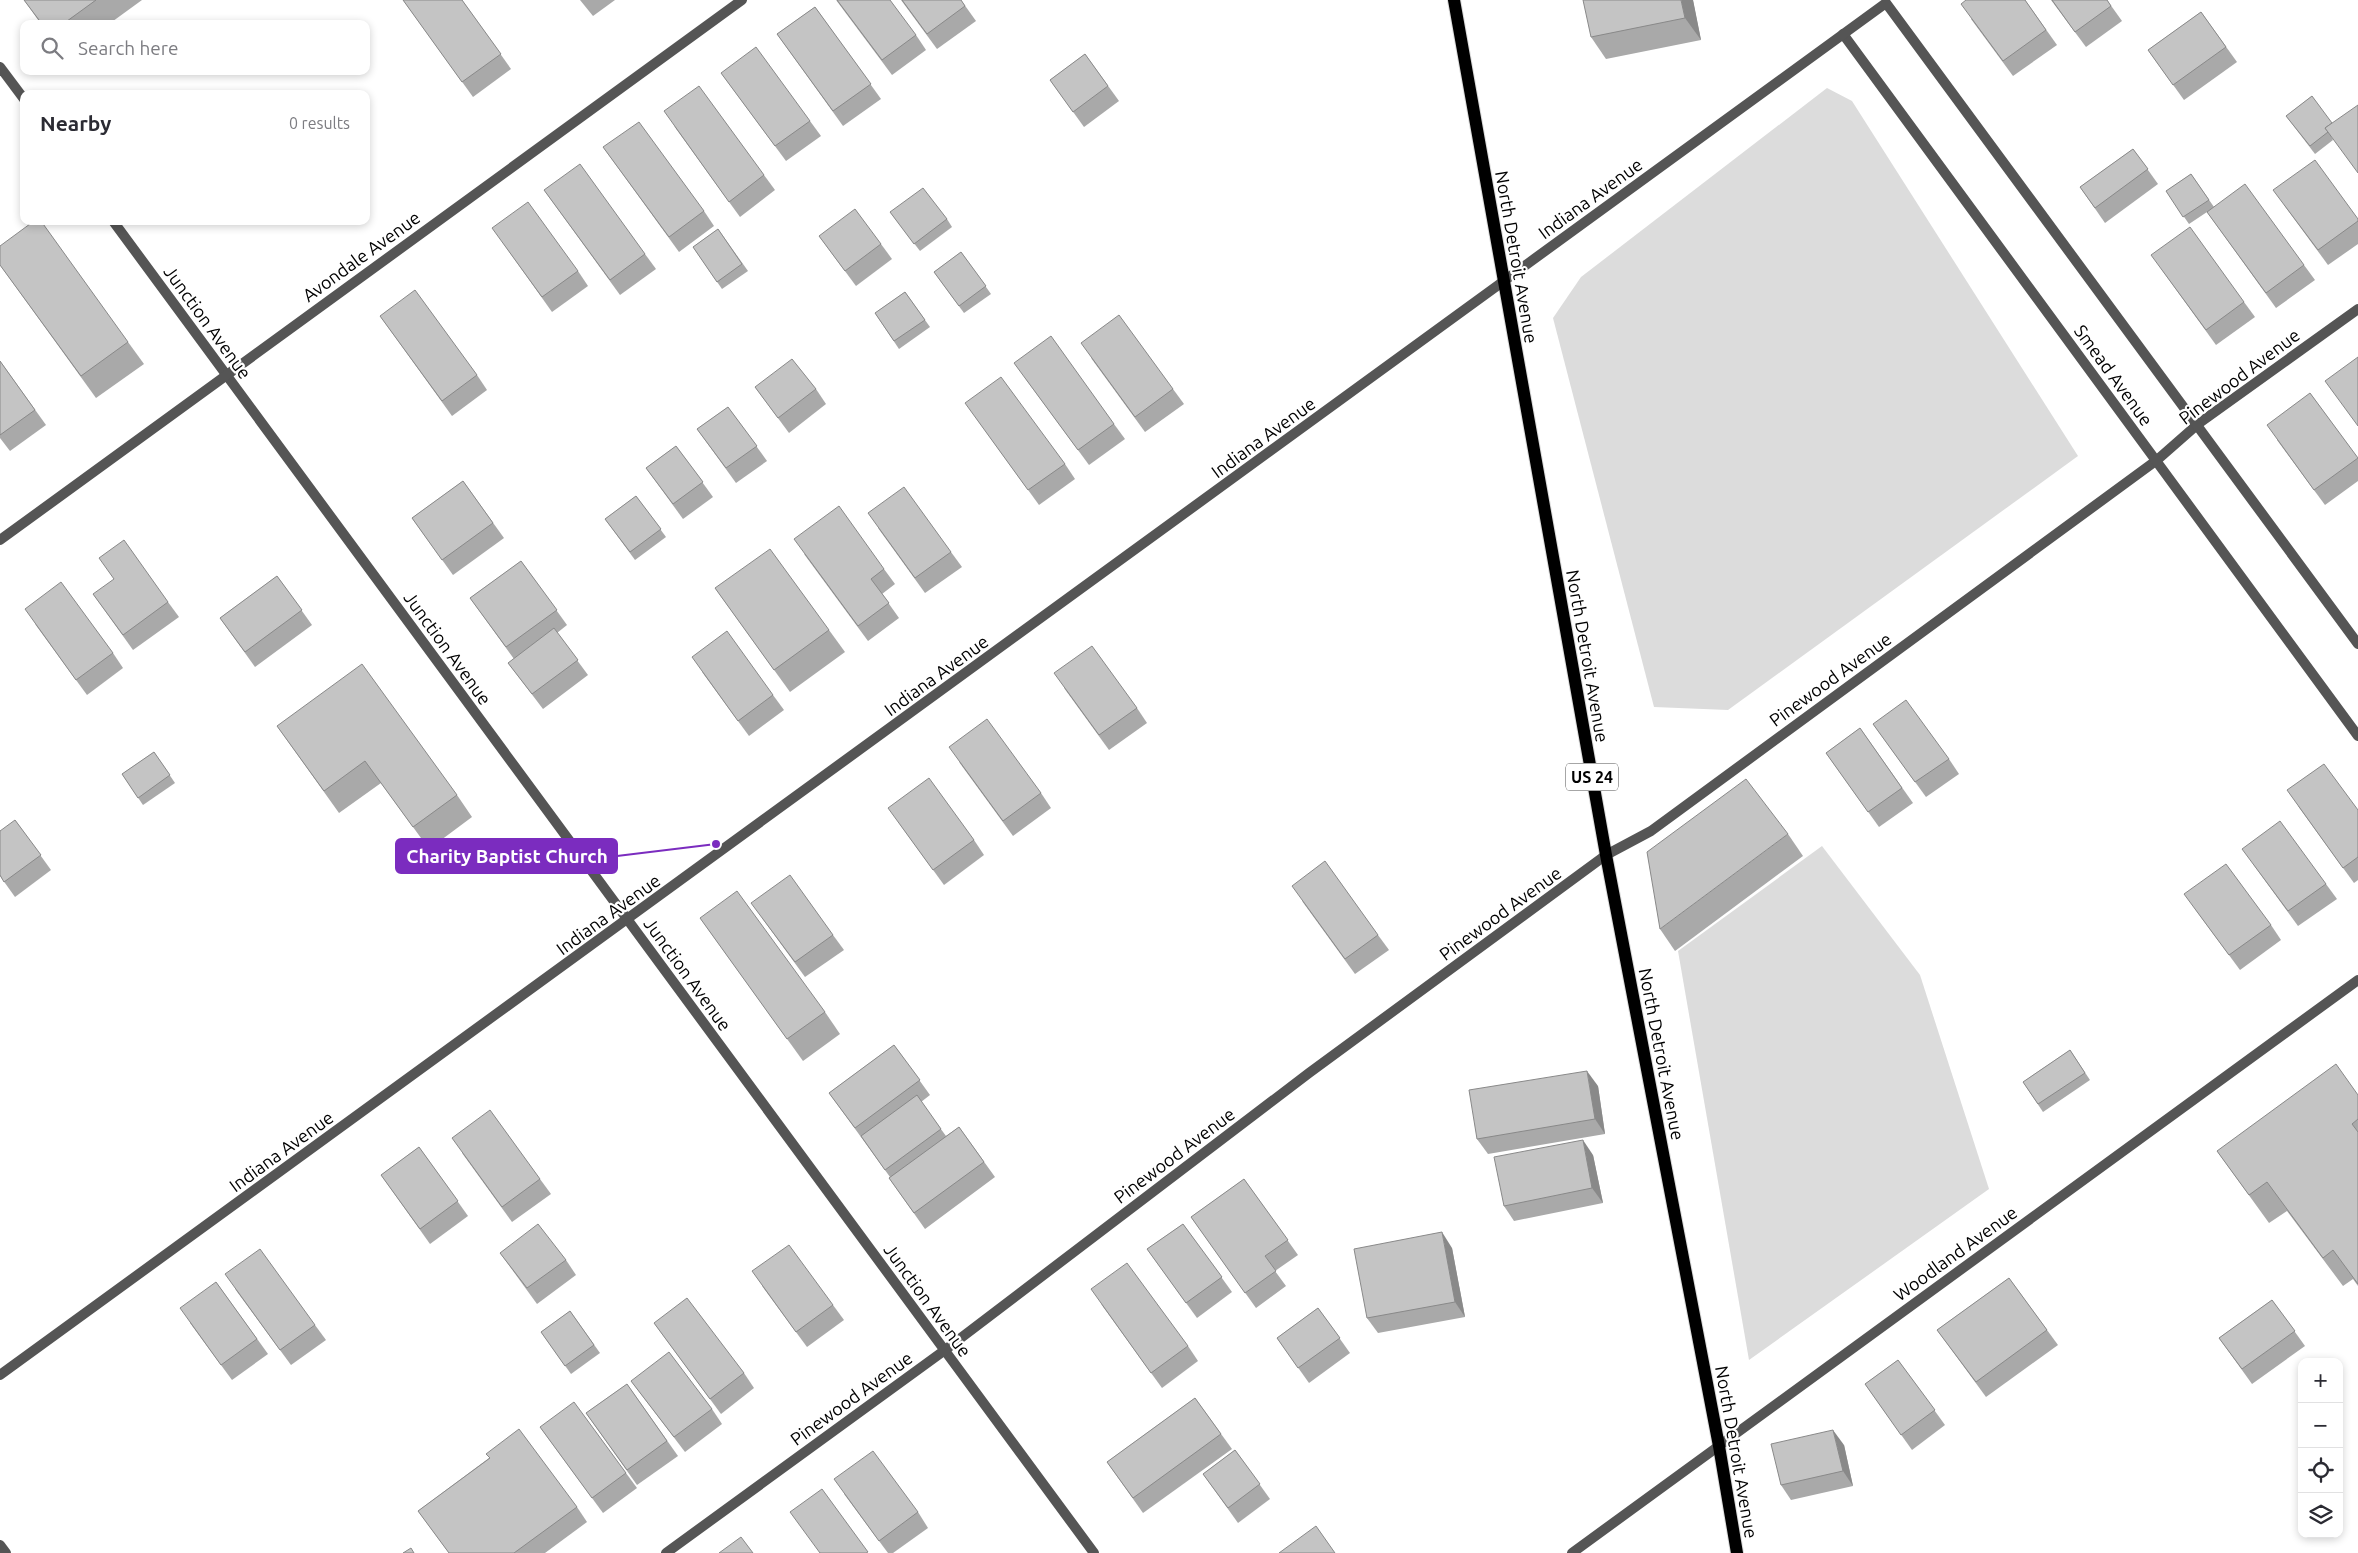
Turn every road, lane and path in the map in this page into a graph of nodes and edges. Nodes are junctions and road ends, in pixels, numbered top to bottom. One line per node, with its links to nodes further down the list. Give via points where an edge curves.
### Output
1 (742, 0): 10 (street, Avondale Avenue)
2 (1454, 0): 8 (main road, North Detroit Avenue / US 24)
3 (1888, 1): 4 (street, Indiana Avenue); 11 (street)
4 (1843, 34): 8 (street, Indiana Avenue); 12 (street, Smead Avenue)
5 (0, 67): 6 (street)
6 (20, 94)
7 (117, 225): 10 (street, Junction Avenue)
8 (1503, 282): 16 (main road, North Detroit Avenue / US 24); 17 (street, Indiana Avenue)
9 (2358, 309): 11 (street, Pinewood Avenue)
10 (226, 374): 13 (street, Avondale Avenue); 17 (street, Junction Avenue)
11 (2198, 424): 12 (street, Pinewood Avenue); 14 (street)
12 (2157, 460): 15 (street, Smead Avenue); 16 (street, Pinewood Avenue, via 1651,831)
13 (0, 540)
14 (2358, 644)
15 (2358, 736)
16 (1606, 856): 19 (street, Pinewood Avenue, via 1309,1074); 21 (main road, North Detroit Avenue / US 24)
17 (628, 920): 19 (street, Junction Avenue); 20 (street, Indiana Avenue)
18 (2358, 980): 21 (street, Woodland Avenue)
19 (944, 1350): 24 (street, Pinewood Avenue); 25 (street, Junction Avenue)
20 (0, 1375)
21 (1719, 1446): 26 (street, Woodland Avenue); 27 (main road, North Detroit Avenue / US 24)
22 (0, 1545): 23 (street)
23 (6, 1553)
24 (666, 1553)
25 (1094, 1553)
26 (1572, 1553)
27 (1737, 1553)

